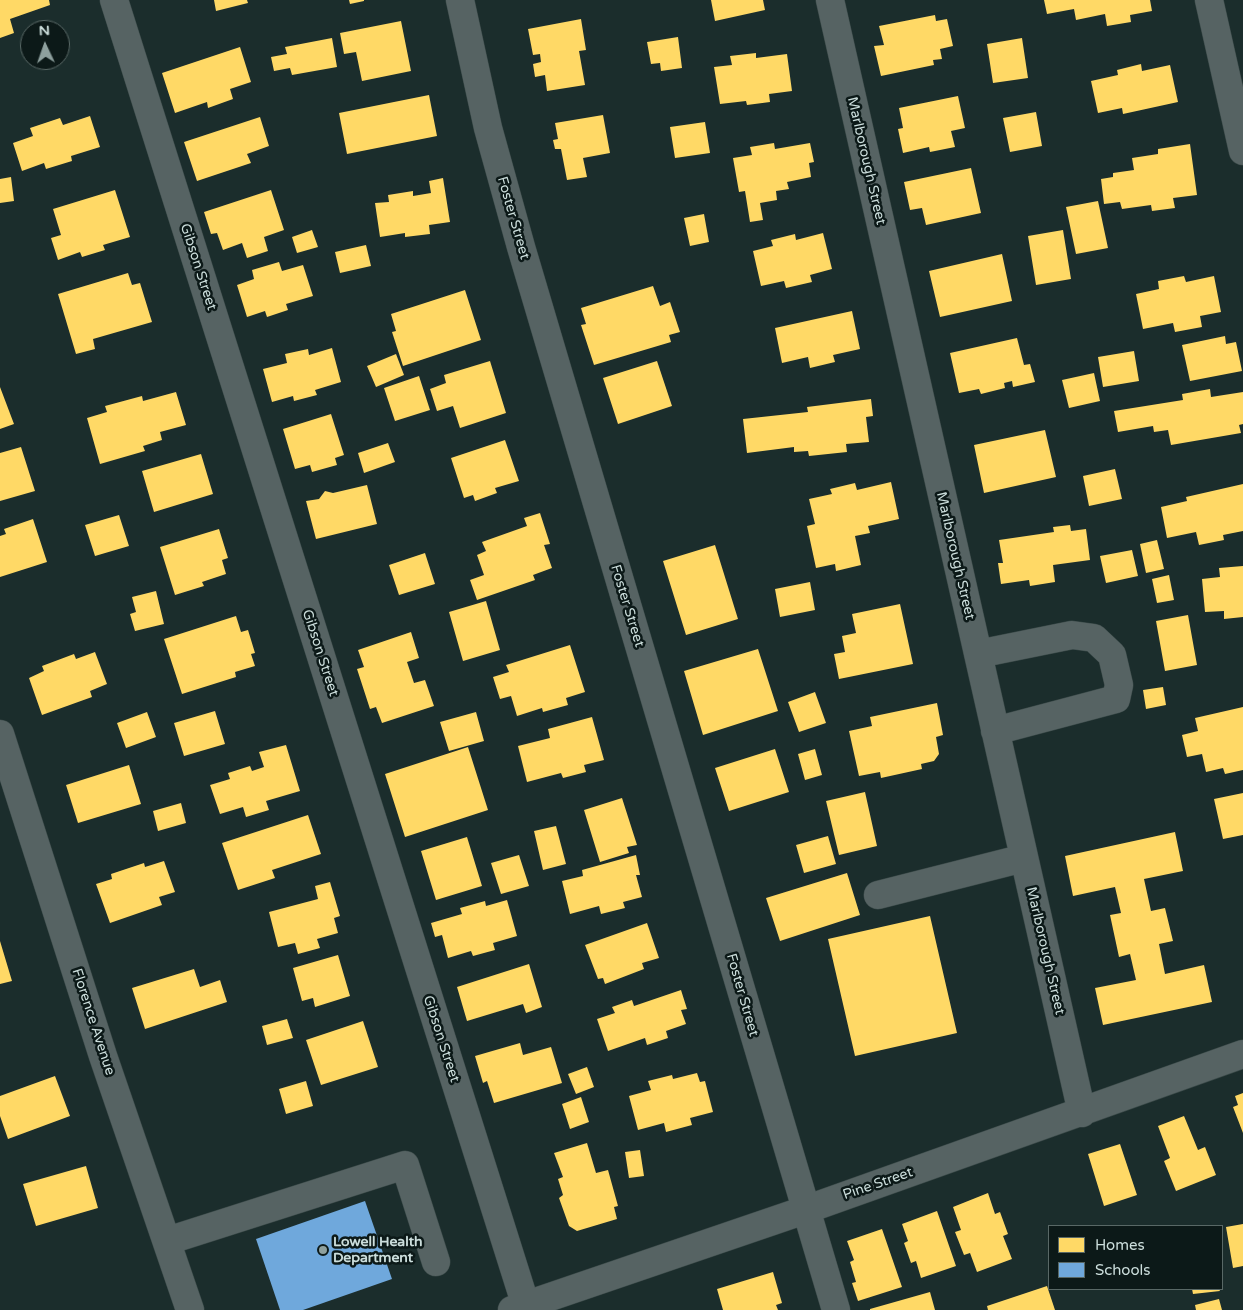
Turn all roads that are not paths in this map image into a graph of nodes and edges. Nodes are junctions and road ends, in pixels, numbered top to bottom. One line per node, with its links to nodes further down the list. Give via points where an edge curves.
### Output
1 (114, 0): 16 (street, Gibson Street)
2 (460, 0): 13 (street, Foster Street, via 488,128 521,248)
3 (830, 0): 6 (street, Marlborough Street)
4 (1209, 0): 5 (street)
5 (1243, 151)
6 (978, 654): 7 (street, Marlborough Street); 7 (street, via 1072,635 1094,638 1112,655 1114,662 1119,685 1116,699)
7 (995, 731): 9 (street, Marlborough Street)
8 (0, 734): 14 (street, Florence Avenue, via 103,1056)
9 (1024, 858): 10 (street); 12 (street, Marlborough Street)
10 (878, 895)
11 (1243, 1054): 12 (street, Pine Street)
12 (1082, 1113): 13 (street, Pine Street)
13 (805, 1210): 16 (street, Pine Street); 18 (street, Foster Street)
14 (167, 1241): 15 (street, via 406,1164); 17 (street, Florence Avenue)
15 (436, 1262)
16 (519, 1308)
17 (190, 1310)
18 (836, 1310)

